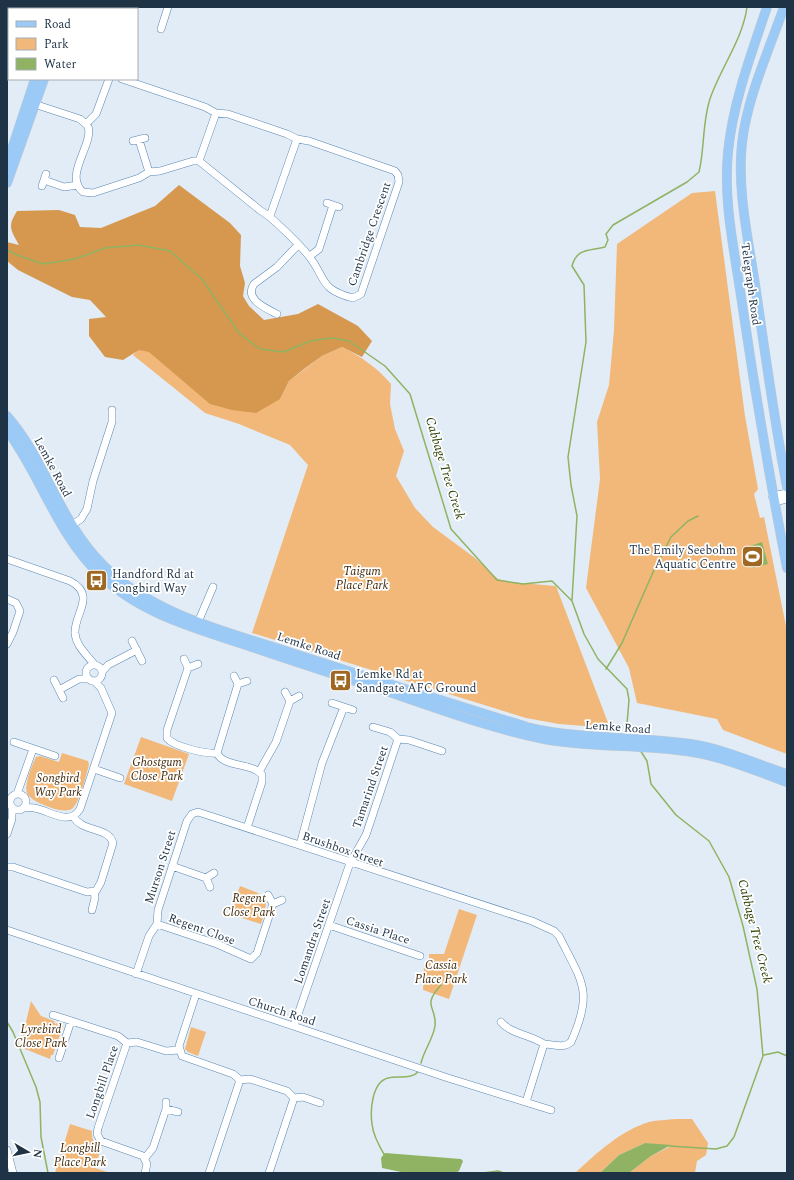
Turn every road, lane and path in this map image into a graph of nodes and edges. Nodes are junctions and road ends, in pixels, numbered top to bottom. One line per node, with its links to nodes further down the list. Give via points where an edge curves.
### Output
1 (168, 7): 4 (street)
2 (767, 7): 30 (main road, Telegraph Road, via 734,108 727,179 731,228)
3 (784, 7): 28 (main road, Telegraph Road, via 750,108 742,142 741,171 745,216)
4 (160, 29)
5 (35, 80): 9 (main road)
6 (43, 80): 9 (main road)
7 (109, 80): 11 (street, via 96,114)
8 (125, 80): 10 (street, Cambridge Crescent)
9 (31, 103): 11 (street, via 80,119); 15 (main road); 18 (main road)
10 (216, 113): 13 (street, Cambridge Crescent, via 228,114 288,134); 14 (street)
11 (86, 124): 19 (street, via 89,133 78,167)
12 (139, 140): 16 (street)
13 (297, 140): 21 (street); 23 (street, Cambridge Crescent, via 308,141 401,174 359,296 350,297 329,288)
14 (200, 161): 16 (street); 21 (street, Cambridge Crescent)
15 (7, 164)
16 (149, 172): 19 (street, via 139,178 90,194 83,192)
17 (44, 180): 19 (street, via 64,186)
18 (7, 183)
19 (78, 185)
20 (333, 205): 23 (street, via 319,249)
21 (270, 216): 22 (street, Cambridge Crescent)
22 (298, 245): 23 (street, Cambridge Crescent); 24 (street, via 251,289 254,299)
23 (310, 256)
24 (277, 314)
25 (112, 410): 32 (street, via 112,422 91,487 87,509 81,519)
26 (7, 416): 32 (main road, Lemke Road, via 28,445)
27 (7, 430): 32 (main road, Lemke Road)
28 (787, 487)
29 (787, 493): 30 (street)
30 (773, 499): 31 (street); 34 (main road, Telegraph Road)
31 (787, 499)
32 (68, 528): 37 (main road, Lemke Road, via 104,566 130,588)
33 (7, 559): 45 (street, via 70,581 81,592 83,604 75,634)
34 (787, 568)
35 (213, 587): 37 (street)
36 (7, 599): 39 (street, via 16,603 20,611)
37 (197, 625): 61 (main road, Lemke Road, via 527,726 611,742)
38 (132, 641): 40 (street)
39 (7, 644)
40 (137, 650): 42 (street); 45 (street)
41 (184, 659): 44 (street)
42 (142, 661)
43 (198, 664): 44 (street)
44 (188, 668): 64 (street, via 167,738 203,752)
45 (94, 673): 50 (street); 66 (street, via 112,713)
46 (234, 676): 49 (street)
47 (54, 680): 50 (street)
48 (247, 681): 49 (street)
49 (238, 684): 64 (street)
50 (59, 690): 53 (street)
51 (285, 692): 54 (street)
52 (299, 696): 54 (street)
53 (63, 698)
54 (290, 701): 67 (street, via 276,742)
55 (332, 703): 56 (street)
56 (344, 707): 57 (street); 76 (street, via 322,764)
57 (352, 710)
58 (374, 727): 59 (street, Tamarind Street, via 390,732)
59 (398, 739): 63 (street, Tamarind Street); 77 (street, Tamarind Street, via 366,835)
60 (14, 742): 62 (street)
61 (673, 746): 68 (main road, Lemke Road, via 690,744 713,749); 70 (main road, Lemke Road)
62 (33, 749): 65 (street); 71 (street)
63 (442, 751)
64 (217, 753): 67 (street, via 224,760)
65 (55, 756)
66 (94, 769): 69 (street); 73 (street, via 81,806)
67 (259, 772): 74 (street, via 263,778)
68 (787, 774)
69 (120, 778)
70 (787, 782)
71 (15, 802): 73 (street, via 63,817); 75 (street)
72 (194, 813): 74 (street, Brushbox Street); 79 (street, Murson Street, via 187,821)
73 (73, 816): 83 (street, via 80,825 107,835 113,843 102,882)
74 (247, 828): 76 (street, Brushbox Street)
75 (7, 834)
76 (300, 845): 77 (street, Brushbox Street)
77 (350, 863): 89 (street, Lomandra Street); 99 (street, Brushbox Street, via 554,931 559,936 582,983 584,996 583,1007 571,1042 567,1046)
78 (9, 865): 83 (street, via 85,891)
79 (172, 866): 81 (street); 88 (street, Murson Street, via 158,910)
80 (214, 873): 81 (street)
81 (206, 878): 82 (street)
82 (210, 887)
83 (94, 891): 87 (street)
84 (268, 895): 86 (street)
85 (282, 900): 86 (street)
86 (273, 904): 88 (street, Regent Close, via 257,953 251,959 217,944)
87 (92, 910)
88 (157, 924): 92 (street, Murson Street, via 149,936)
89 (329, 925): 91 (street, Cassia Place); 97 (street, Lomandra Street)
90 (7, 930): 92 (street, Church Road)
91 (420, 956)
92 (136, 974): 93 (street, Church Road)
93 (196, 994): 97 (street, Church Road); 100 (street)
94 (53, 1015): 95 (street)
95 (71, 1021): 98 (street, via 118,1036); 101 (street)
96 (500, 1022): 99 (street, via 505,1028 534,1037)
97 (294, 1026): 104 (street, Church Road)
98 (126, 1043): 100 (street, Longbill Place, via 137,1042 166,1052); 109 (street, Longbill Place, via 97,1134 103,1142)
99 (544, 1044): 104 (street)
100 (179, 1050): 102 (street, via 184,1057 233,1074)
101 (59, 1058)
102 (240, 1080): 103 (street, via 250,1079 287,1091); 112 (street)
103 (294, 1098): 105 (street, via 303,1097); 113 (street)
104 (526, 1102): 106 (street, Church Road)
105 (320, 1103)
106 (551, 1110)
107 (178, 1112): 109 (street, via 166,1106 153,1148)
108 (7, 1150): 110 (street)
109 (145, 1158): 111 (street)
110 (13, 1173)
111 (145, 1173)
112 (208, 1173)
113 (269, 1173)

